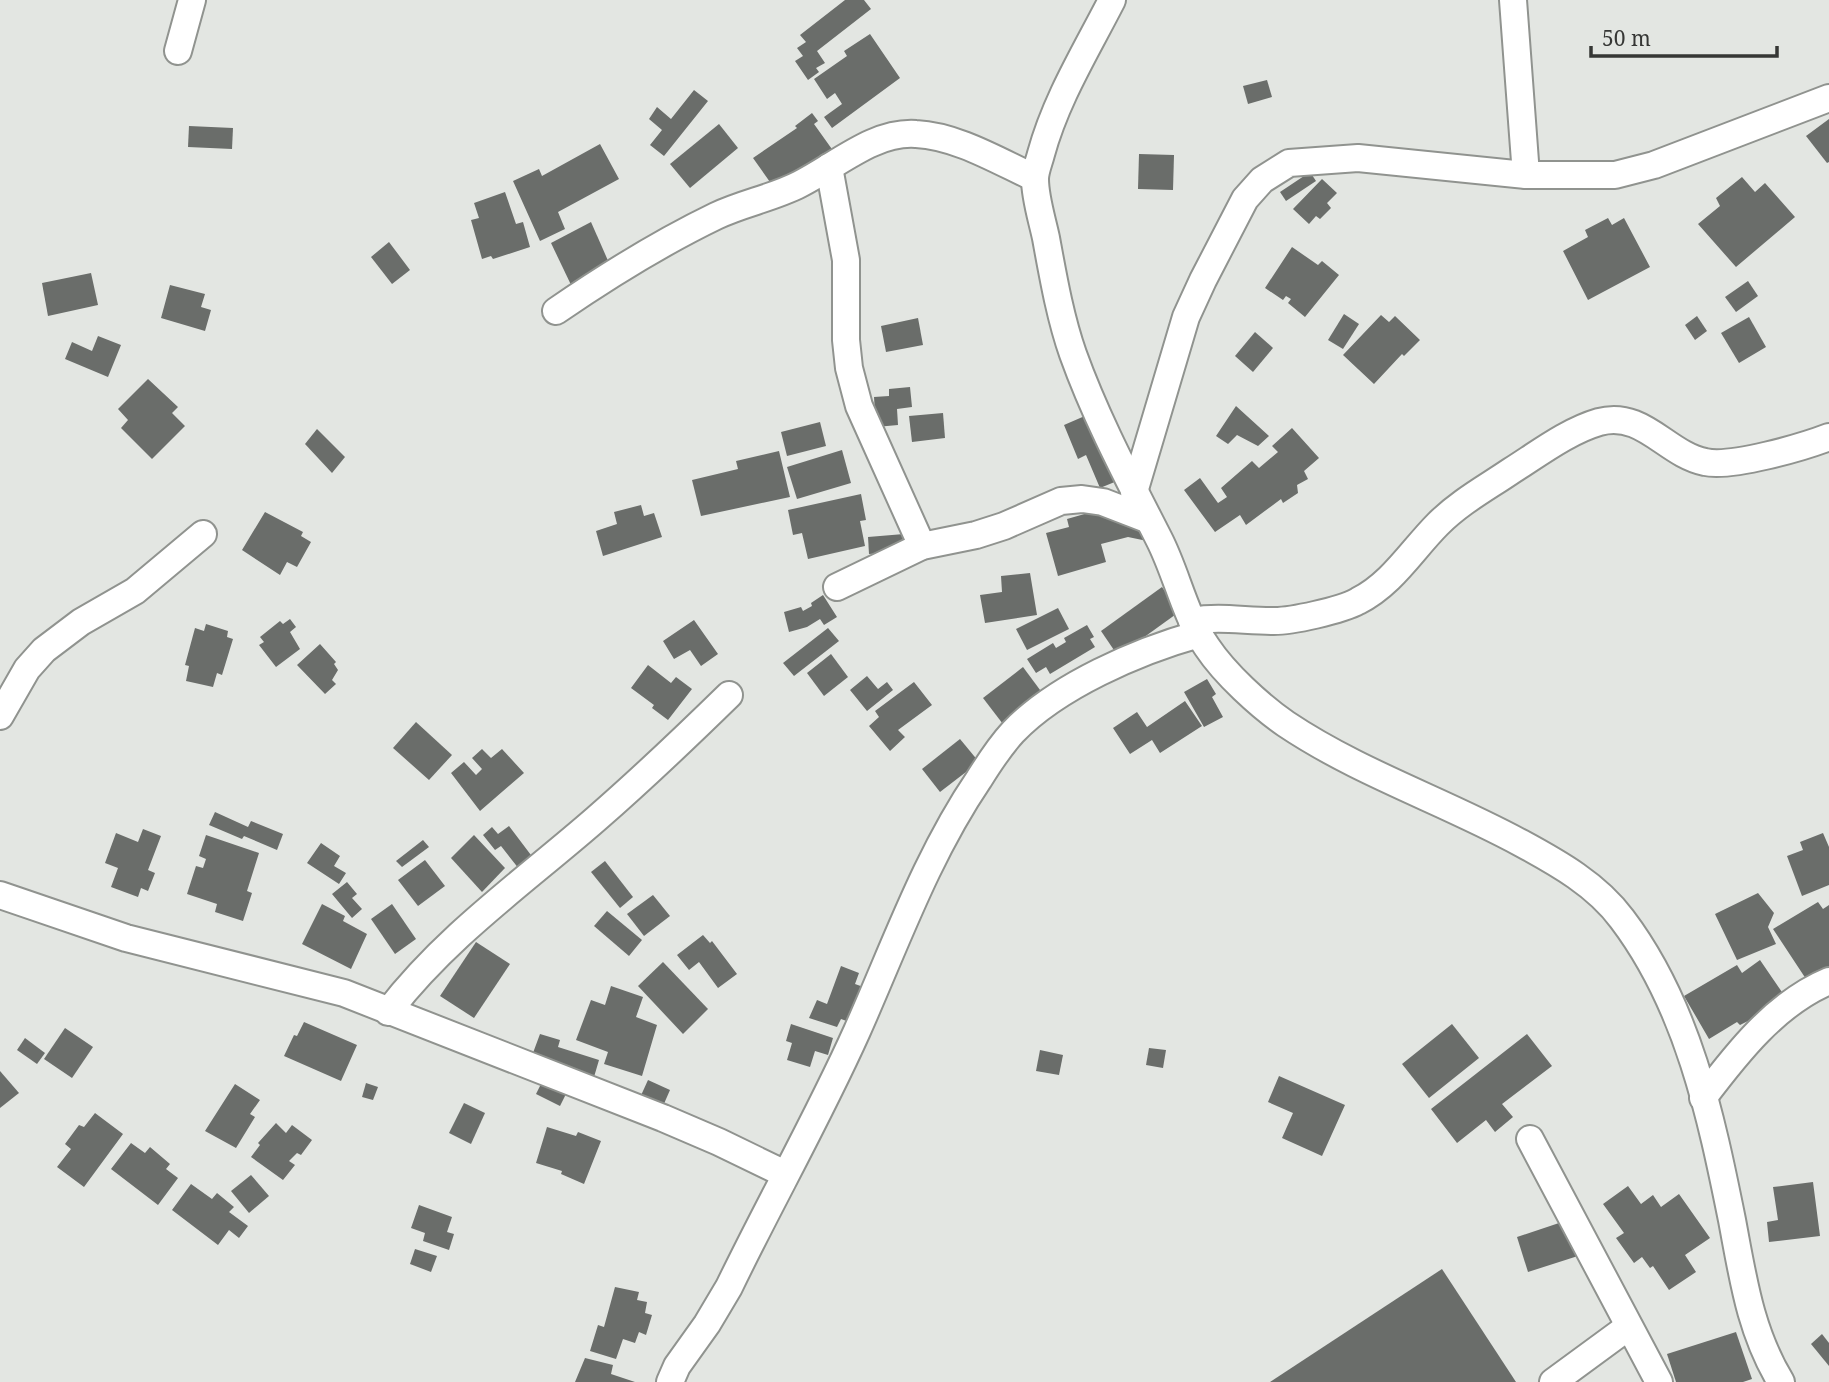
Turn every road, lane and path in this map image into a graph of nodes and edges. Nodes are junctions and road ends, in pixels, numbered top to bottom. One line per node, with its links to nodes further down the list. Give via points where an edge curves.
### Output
1 (192, 0): 4 (street)
2 (1112, 0): 8 (street, via 1058,104)
3 (1513, 0): 7 (street)
4 (178, 51)
5 (1829, 98): 7 (street, via 1654,165 1615,175)
6 (830, 167): 8 (street, via 869,145 914,133 965,147); 9 (street, via 799,185 735,207 691,229); 14 (street, via 846,260 849,368 859,406)
7 (1526, 175): 11 (street, via 1358,158 1289,163 1262,180 1245,199 1186,317)
8 (1035, 178): 11 (street, via 1071,348)
9 (556, 311)
10 (1829, 437): 16 (street, via 1740,461 1706,463 1627,420 1601,421 1557,442 1462,502 1402,566 1358,601 1293,620 1213,617)
11 (1134, 492): 12 (street)
12 (1147, 519): 14 (street, via 1103,502 1062,500 1004,526); 16 (street)
13 (204, 534): 18 (street, via 135,591 80,622 44,650 27,669)
14 (922, 546): 15 (street)
15 (837, 587)
16 (1195, 628): 22 (street, via 1223,667 1280,720 1313,742 1481,821 1570,870 1620,915 1669,997); 24 (street, via 1081,682 1046,703 1013,732 941,840 857,1032)
17 (729, 695): 21 (street, via 596,819 472,923)
18 (0, 716)
19 (2, 900): 21 (street, via 127,938 344,993)
20 (1829, 981): 22 (street, via 1798,998 1762,1028)
21 (388, 1012): 24 (street, via 663,1118)
22 (1703, 1098): 29 (street, via 1749,1311)
23 (1530, 1139): 25 (street)
24 (785, 1174): 26 (street, via 729,1287)
25 (1628, 1327): 27 (street); 28 (street)
26 (670, 1382)
27 (1553, 1382)
28 (1659, 1382)
29 (1781, 1382)

